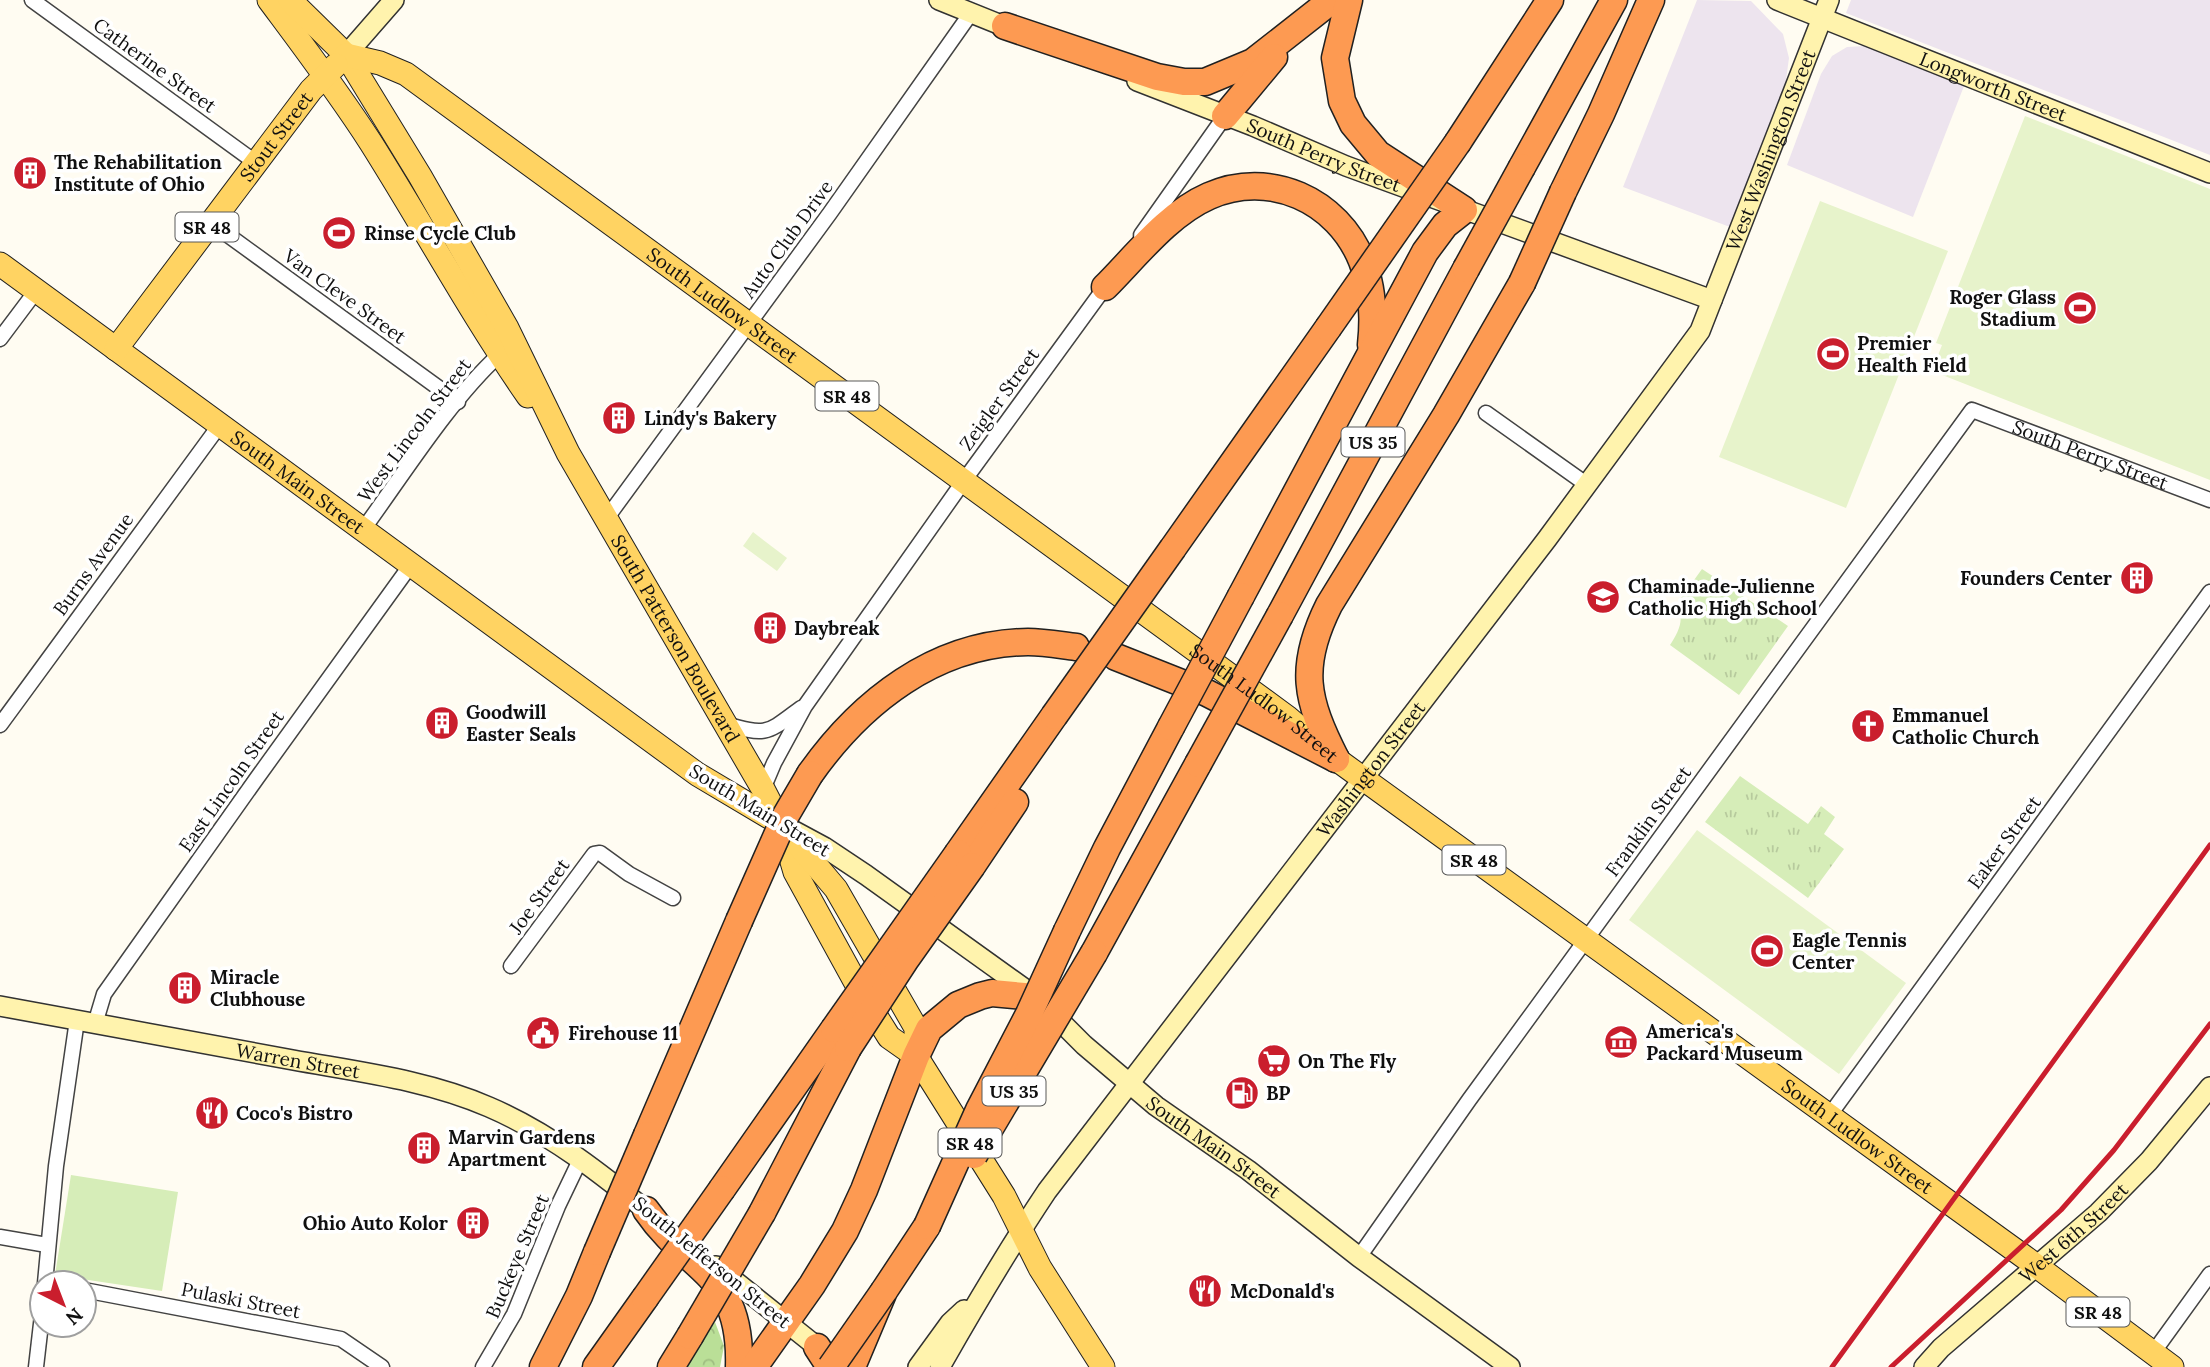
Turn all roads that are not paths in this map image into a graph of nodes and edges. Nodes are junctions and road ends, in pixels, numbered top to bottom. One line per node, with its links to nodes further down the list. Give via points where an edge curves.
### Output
1 (32, 0): 18 (street, Catherine Street)
2 (269, 0): 16 (main road, South Patterson Boulevard)
3 (290, 0): 15 (main road, South Patterson Boulevard)
4 (394, 0): 15 (street, Stout Street)
5 (939, 0): 13 (street, South Perry Street)
6 (1349, 0): 20 (highway, via 1335,58 1342,101 1353,124 1378,154)
7 (1550, 0): 58 (highway, bridge, via 1458,142 1050,721 965,860)
8 (1614, 0): 65 (highway, US 35, bridge, via 1094,953)
9 (1777, 0): 12 (street, Longworth Street)
10 (1324, 6): 14 (highway, via 1253,62 1205,82 1157,77); 17 (highway)
11 (1647, 8): 48 (highway, bridge, via 1522,283 1318,628 1308,680 1313,706)
12 (1825, 9): 19 (street, Longworth Street); 25 (street, West Washington Street)
13 (971, 13): 14 (street, South Perry Street); 26 (street, Auto Club Drive)
14 (1005, 26): 17 (street, South Perry Street)
15 (346, 55): 16 (main road, Stout Street / SR 48); 26 (main road, South Ludlow Street / SR 48, via 406,74); 35 (main road, South Patterson Boulevard, via 507,328)
16 (325, 75): 18 (main road, Stout Street / SR 48); 30 (main road, South Patterson Boulevard)
17 (1225, 116): 20 (street, South Perry Street); 23 (street, Zeigler Street)
18 (255, 162): 21 (main road, Stout Street / SR 48)
19 (2210, 173)
20 (1464, 210): 25 (street, South Perry Street); 29 (highway, via 1430,243)
21 (211, 222): 28 (main road, Stout Street / SR 48); 31 (street, Van Cleve Street)
22 (0, 264): 24 (main road, South Main Street)
23 (1105, 287): 29 (highway, via 1164,228 1207,197 1241,186 1283,188 1322,208 1355,246 1372,297); 36 (street, Zeigler Street)
24 (36, 291): 27 (street); 28 (main road, South Main Street)
25 (1712, 300): 37 (street, Washington Street, via 1700,331)
26 (748, 325): 36 (main road, South Ludlow Street / SR 48); 39 (street, Auto Club Drive)
27 (0, 339)
28 (116, 349): 34 (main road, South Main Street)
29 (1370, 350): 65 (highway, bridge, via 1112,837)
30 (499, 355): 31 (street, West Lincoln Street); 35 (main road, South Patterson Boulevard)
31 (458, 402): 40 (street, West Lincoln Street)
32 (1972, 410): 38 (street, South Perry Street); 53 (street, Franklin Street)
33 (1486, 413): 37 (street)
34 (219, 426): 40 (main road, South Main Street); 47 (street, Burns Avenue)
35 (568, 453): 39 (main road, South Patterson Boulevard)
36 (963, 482): 45 (street, Zeigler Street); 48 (main road, South Ludlow Street / SR 48, via 1287,717)
37 (1586, 484): 49 (street, Washington Street)
38 (2210, 500)
39 (607, 519): 46 (main road, South Patterson Boulevard)
40 (362, 531): 41 (main road, South Main Street)
41 (410, 566): 51 (main road, South Main Street, via 716,787); 57 (street, East Lincoln Street)
42 (2210, 592): 62 (street, Eaker Street)
43 (1076, 647): 83 (highway, bridge, via 1007,644 929,666 876,701 847,727 810,774 786,816 579,1296)
44 (1116, 657): 48 (highway, via 1207,693)
45 (805, 705): 46 (street, Zeigler Street, via 767,732); 50 (street, Zeigler Street)
46 (725, 724): 50 (main road, South Patterson Boulevard)
47 (0, 725)
48 (1336, 759): 49 (main road, South Ludlow Street / SR 48)
49 (1363, 778): 53 (main road, South Ludlow Street / SR 48); 60 (street, Washington Street)
50 (763, 789): 51 (main road, South Patterson Boulevard)
51 (781, 824): 55 (street, South Main Street, via 866,875); 59 (main road, South Patterson Boulevard / SR 48, via 795,872 862,994 889,1037)
52 (673, 898): 54 (street, Joe Street, via 600,853 594,854)
53 (1585, 941): 62 (main road, South Ludlow Street / SR 48); 69 (street, Franklin Street)
54 (511, 967)
55 (1036, 997): 59 (highway, via 992,993 958,1005 929,1029); 60 (street, South Main Street)
56 (0, 1006): 57 (street, Warren Street)
57 (86, 1022): 63 (street, Warren Street, via 430,1087 503,1113); 68 (street, East Lincoln Street, via 56,1166)
58 (841, 1039): 84 (highway, bridge, via 722,1189); 85 (highway, bridge, via 762,1213)
59 (916, 1056): 66 (main road, South Patterson Boulevard / SR 48); 76 (highway, via 855,1211 835,1250)
60 (1130, 1083): 66 (street, Washington Street); 69 (street, South Main Street)
61 (2210, 1087): 70 (street, West 6th Street, via 2149,1161)
62 (1829, 1116): 70 (main road, South Ludlow Street / SR 48)
63 (581, 1158): 64 (street, South Jefferson Street); 82 (street, Buckeye Street, via 514,1314)
64 (646, 1210): 76 (street, South Jefferson Street); 86 (highway, via 660,1230 708,1272 728,1300 737,1323)
65 (927, 1226): 73 (highway, US 35)
66 (1022, 1231): 74 (street, Washington Street); 92 (main road, South Patterson Boulevard / SR 48)
67 (0, 1237): 68 (street)
68 (47, 1245): 71 (street, East Lincoln Street)
69 (1359, 1257): 93 (street, South Main Street)
70 (2036, 1266): 78 (main road, South Ludlow Street / SR 48); 94 (street, West 6th Street)
71 (46, 1269)
72 (2210, 1274): 78 (street)
73 (884, 1291): 79 (highway, US 35, bridge); 89 (highway, bridge)
74 (982, 1292): 90 (street, via 950,1323); 91 (street)
75 (98, 1293): 81 (street, Pulaski Street, via 341,1339)
76 (786, 1322): 79 (street, South Jefferson Street); 87 (highway)
77 (39, 1339): 80 (street)
78 (2153, 1353): 95 (main road, South Ludlow Street / SR 48)
79 (826, 1360): 88 (street, South Jefferson Street)
80 (36, 1367)
81 (383, 1367)
82 (483, 1367)
83 (543, 1367)
84 (596, 1367)
85 (671, 1367)
86 (739, 1367)
87 (754, 1367)
88 (842, 1367)
89 (852, 1367)
90 (918, 1367)
91 (940, 1367)
92 (1103, 1367)
93 (1510, 1367)
94 (1924, 1367)
95 (2172, 1367)

